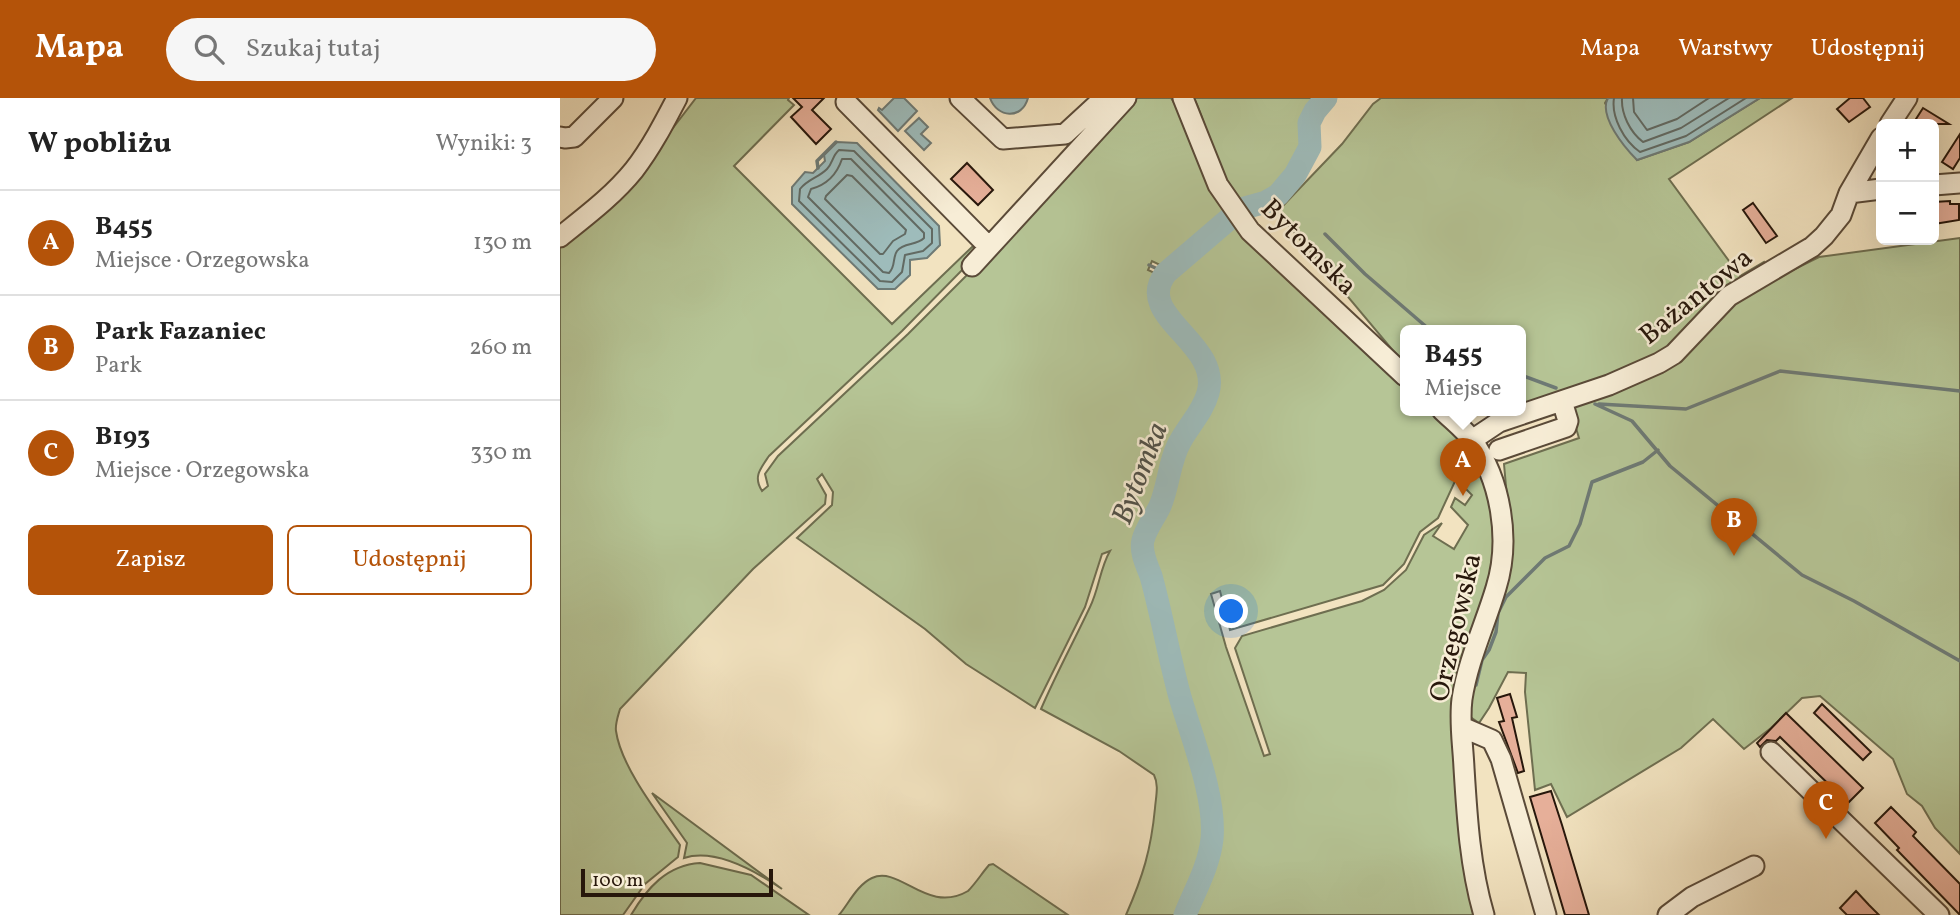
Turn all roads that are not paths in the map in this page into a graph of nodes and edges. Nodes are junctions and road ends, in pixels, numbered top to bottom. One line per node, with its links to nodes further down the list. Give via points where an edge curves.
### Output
1 (613, 98): 10 (street, via 574,136)
2 (677, 98): 16 (street, via 632,172)
3 (1104, 98): 7 (street, via 1065,134 1003,139)
4 (1126, 98): 17 (street)
5 (1183, 98): 19 (street, Bytomska, via 1218,185 1250,231)
6 (1907, 98): 9 (street)
7 (964, 100)
8 (846, 102): 17 (street)
9 (1893, 119)
10 (560, 136)
11 (1876, 147): 15 (street, Bażantowa)
12 (1960, 183): 13 (street)
13 (1939, 185)
14 (1876, 190): 15 (street)
15 (1849, 193): 20 (street, Bażantowa, via 1841,215 1824,236 1729,296 1674,354)
16 (560, 237)
17 (989, 247): 18 (street)
18 (972, 266)
19 (1400, 371)
20 (1562, 401): 21 (street, Bażantowa); 25 (street, via 1569,421 1566,427)
21 (1526, 413)
22 (1448, 416): 24 (street, Orzegowska)
23 (1517, 416): 24 (street, Bażantowa)
24 (1472, 440): 26 (street, Orzegowska, via 1496,490 1502,554 1496,589 1466,674)
25 (1499, 450)
26 (1462, 727): 29 (street, Orzegowska, via 1469,838); 30 (street, via 1492,740 1501,759)
27 (1771, 752): 32 (street)
28 (1754, 866): 31 (street, via 1692,897)
29 (1484, 915)
30 (1546, 915)
31 (1668, 915)
32 (1939, 915)

